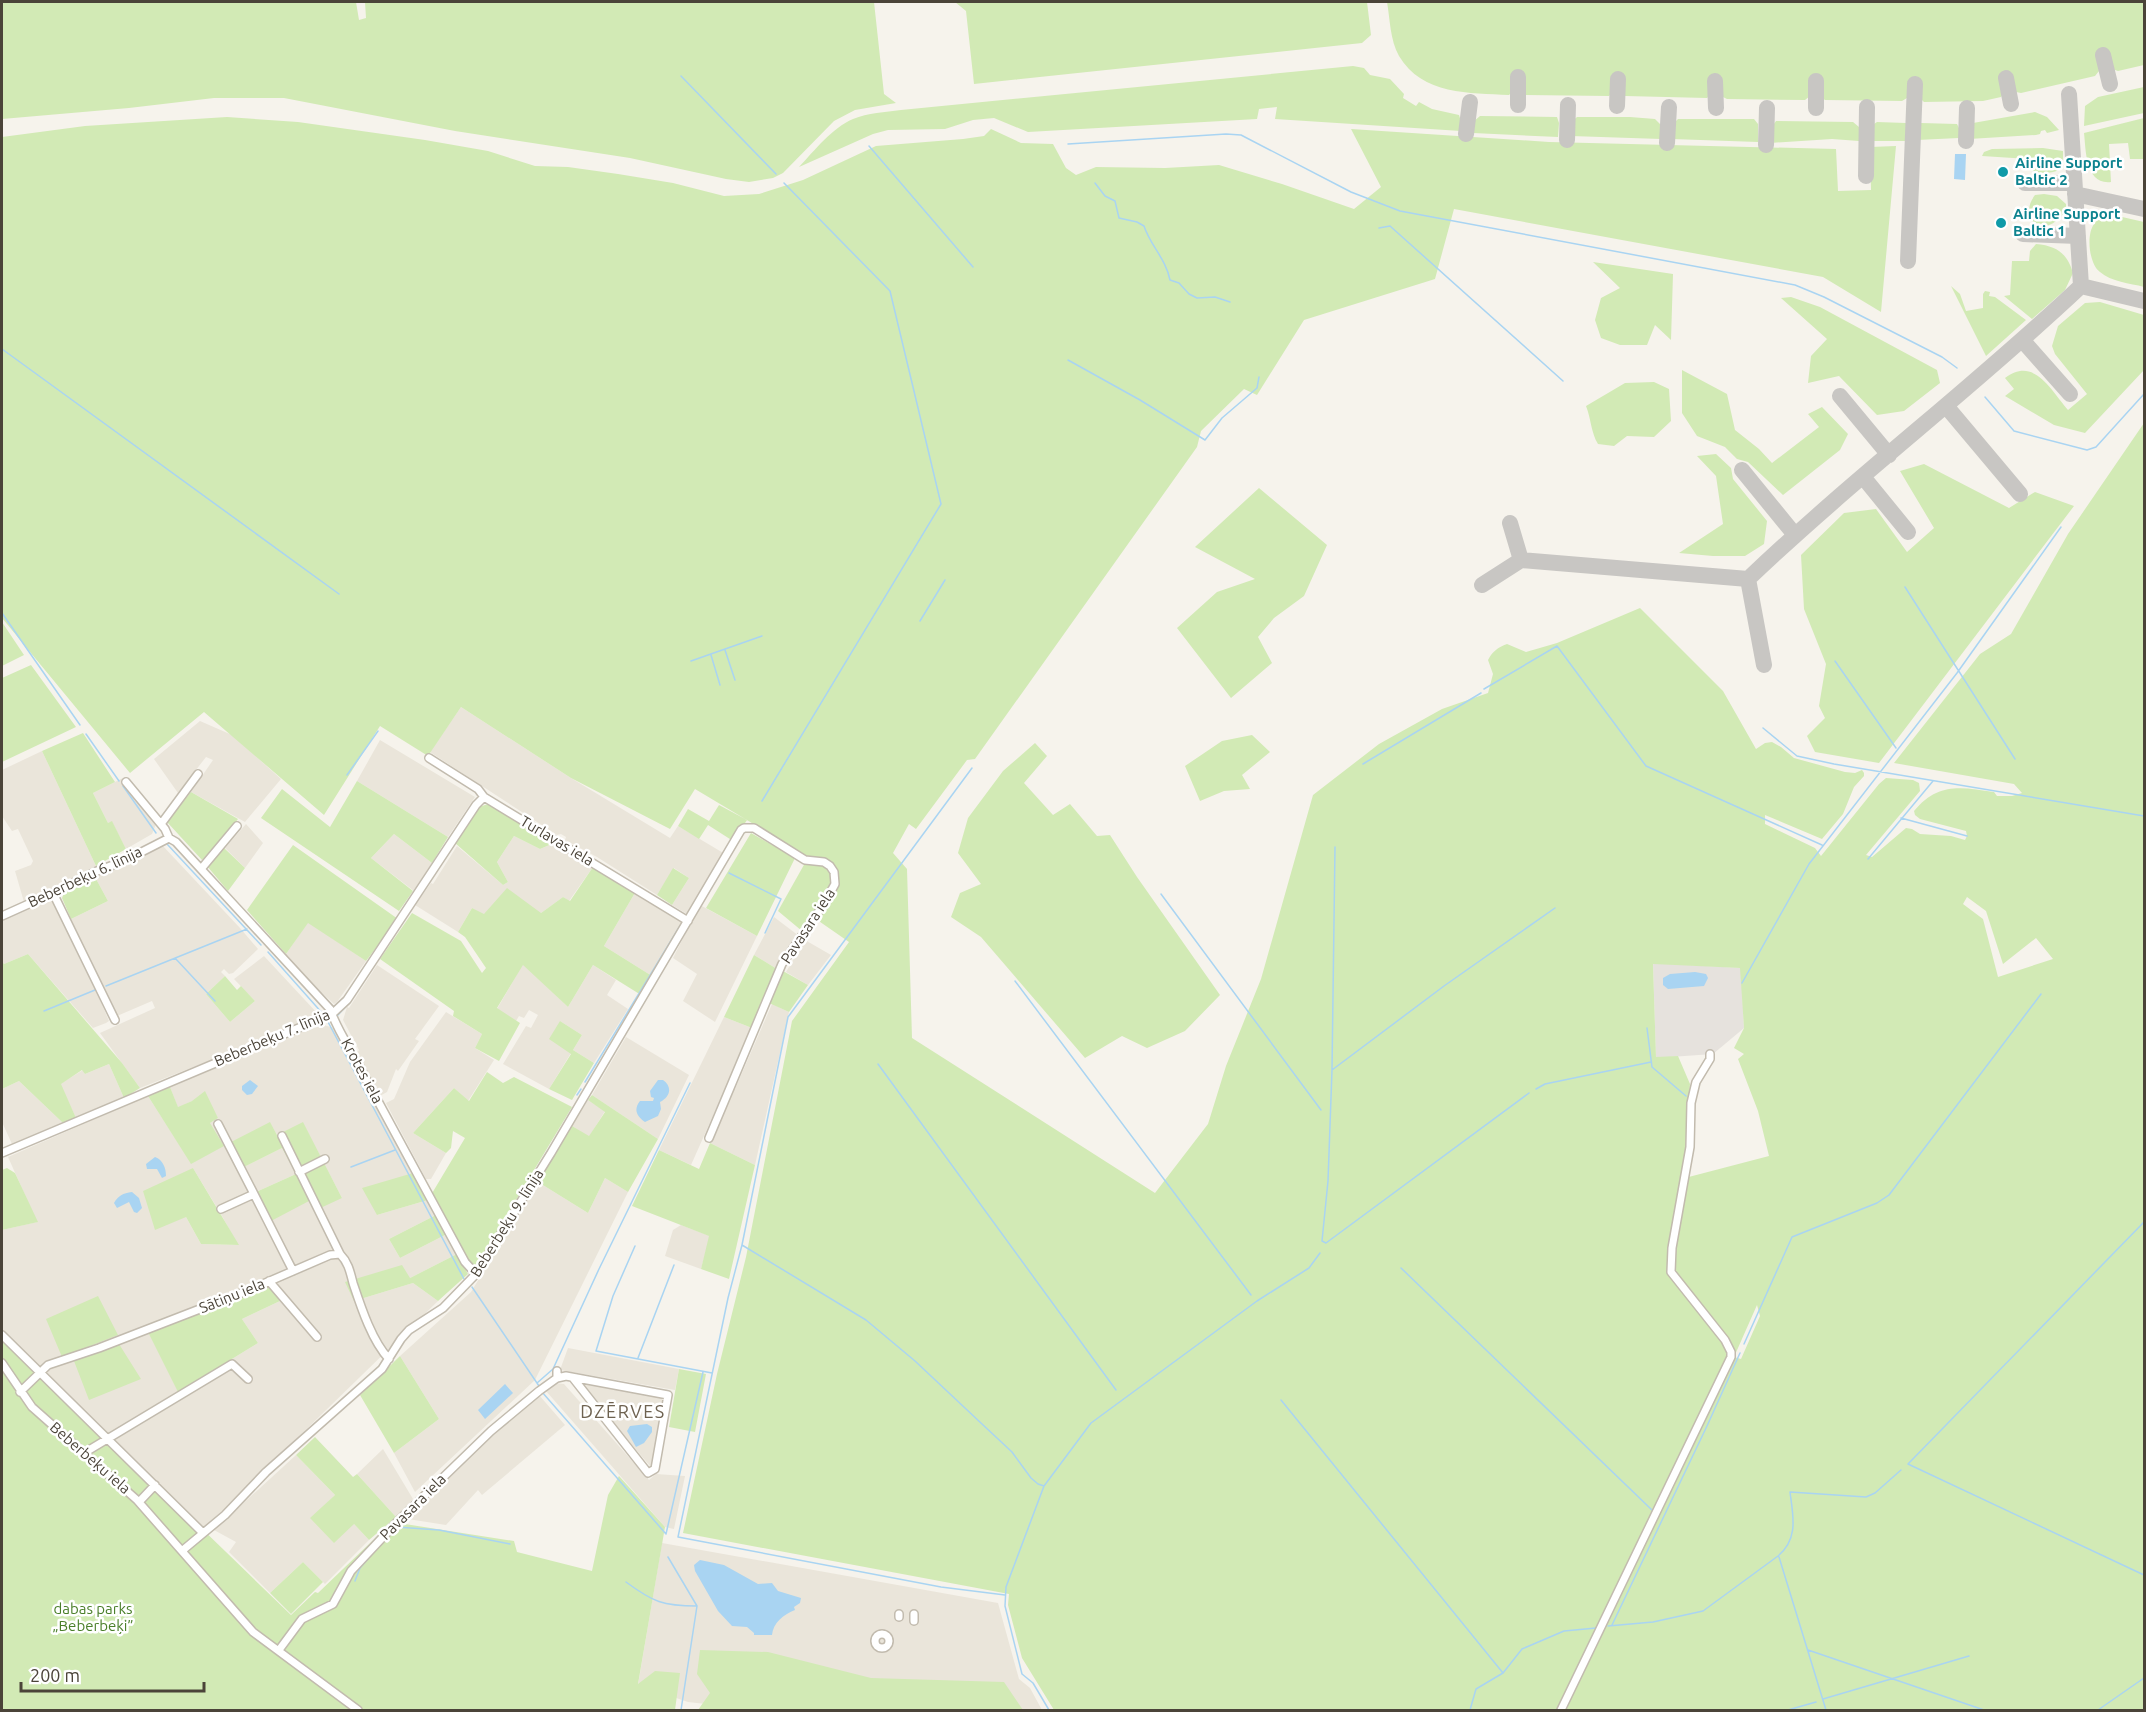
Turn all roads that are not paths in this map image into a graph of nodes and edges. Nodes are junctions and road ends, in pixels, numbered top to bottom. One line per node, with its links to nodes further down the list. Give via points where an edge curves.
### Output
1 (429, 758): 4 (street, Turlavas iela, via 478,789)
2 (198, 774): 5 (street)
3 (126, 782): 5 (street, Krotes iela)
4 (484, 798): 12 (street, Turlavas iela); 13 (street, Beberbeķu 7. līnija, via 346,1000)
5 (161, 824): 8 (street, Krotes iela)
6 (237, 826): 9 (street)
7 (747, 828): 12 (street, Beberbeķu 9. līnija, via 741,830); 18 (street, Pavasara iela, via 754,828 804,860 824,862 834,872 835,884 782,964)
8 (169, 838): 9 (street, Krotes iela); 10 (street, Beberbeķu 6. līnija)
9 (201, 869): 13 (street, Krotes iela)
10 (53, 893): 11 (street, Beberbeķu 6. līnija); 14 (street)
11 (2, 916)
12 (688, 921): 26 (street, Beberbeķu 9. līnija)
13 (332, 1014): 19 (street, Beberbeķu 7. līnija); 26 (street, Krotes iela, via 465,1262)
14 (115, 1020)
15 (1710, 1054): 44 (street, via 1691,1103 1690,1147 1671,1272 1725,1340 1731,1357)
16 (218, 1124): 22 (street)
17 (282, 1136): 21 (street)
18 (709, 1138)
19 (2, 1153)
20 (325, 1159): 21 (street)
21 (299, 1172): 24 (street)
22 (254, 1194): 23 (street); 25 (street)
23 (221, 1209)
24 (340, 1254): 25 (street, Sātiņu iela); 30 (street, via 347,1261 379,1349)
25 (293, 1271): 27 (street, Sātiņu iela)
26 (476, 1274): 30 (street, Beberbeķu 9. līnija, via 442,1308 409,1330)
27 (269, 1281): 29 (street); 32 (street, Sātiņu iela, via 60,1360)
28 (2, 1335): 32 (street)
29 (317, 1337)
30 (389, 1359): 40 (street, Beberbeķu 9. līnija)
31 (2, 1363): 35 (street, Beberbeķu iela)
32 (40, 1373): 35 (street, Sātiņu iela); 36 (street)
33 (569, 1377): 33 (street, via 668,1395 655,1469 648,1473); 42 (street, Pavasara iela, via 557,1375 491,1431 351,1571 333,1604 302,1619)
34 (248, 1379): 36 (street, via 232,1364)
35 (20, 1392): 37 (street, Beberbeķu iela)
36 (108, 1439): 37 (street); 38 (street)
37 (84, 1453): 39 (street, Beberbeķu iela)
38 (155, 1485): 39 (street); 40 (street)
39 (139, 1502): 41 (street, Beberbeķu iela)
40 (204, 1533): 41 (street, Beberbeķu 9. līnija)
41 (183, 1550): 42 (street, Beberbeķu iela, via 253,1632)
42 (279, 1650): 43 (street, Beberbeķu iela)
43 (358, 1710)
44 (1560, 1710)

